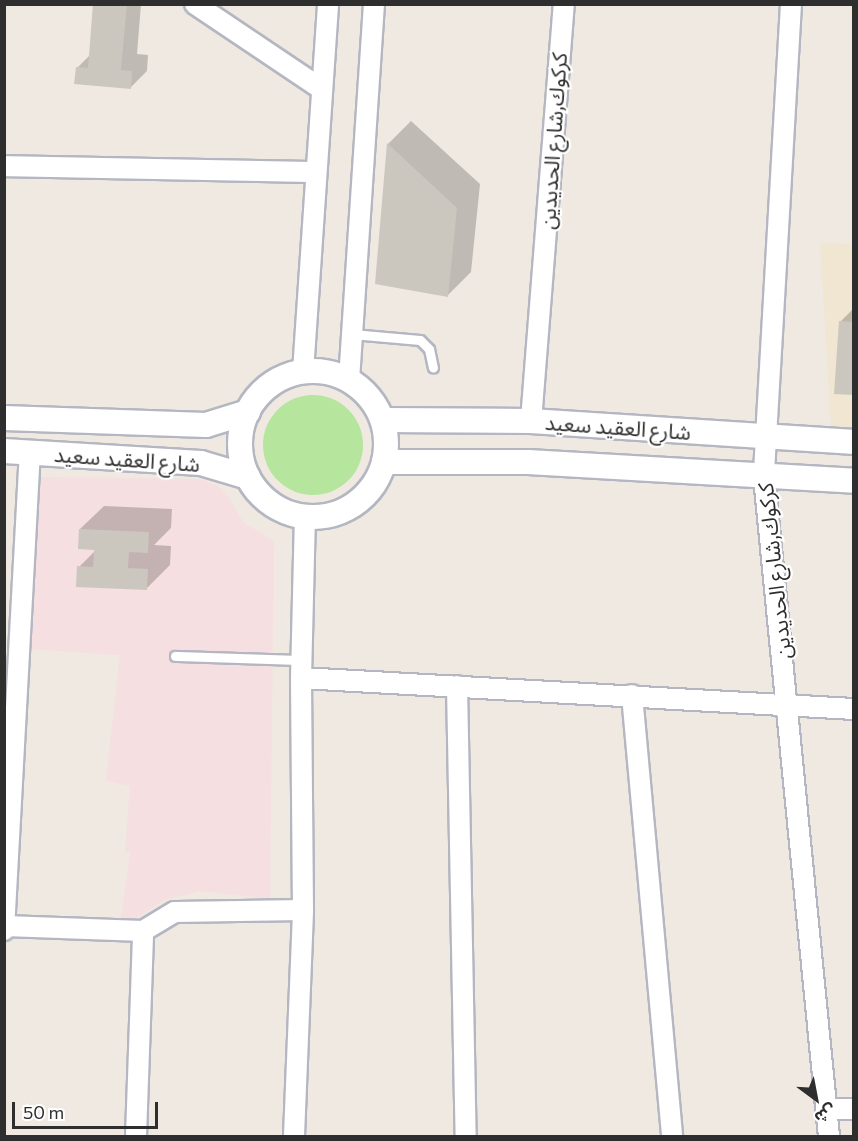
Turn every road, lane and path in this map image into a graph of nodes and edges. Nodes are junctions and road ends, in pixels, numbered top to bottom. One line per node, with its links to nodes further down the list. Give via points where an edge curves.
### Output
1 (195, 4): 6 (street)
2 (328, 4): 6 (street)
3 (375, 4): 9 (street)
4 (564, 4): 16 (street, كركوك,شارع الحديدين)
5 (791, 4): 17 (street, كركوك,شارع الحديدين)
6 (320, 88): 8 (street)
7 (4, 166): 8 (street)
8 (314, 172): 11 (street)
9 (352, 334): 10 (lane, via 420,340 429,349); 12 (street)
10 (433, 368)
11 (303, 372): 12 (street, via 327,372); 13 (street, via 270,385)
12 (349, 380): 15 (street, via 369,397)
13 (248, 412): 14 (street, شارع العقيد سعيد, via 206,425); 22 (street, via 241,432 241,454)
14 (4, 418)
15 (382, 420): 16 (street, شارع العقيد سعيد); 21 (street, via 387,441)
16 (531, 421): 17 (street, شارع العقيد سعيد)
17 (765, 438): 18 (street, شارع العقيد سعيد); 23 (street, كركوك,شارع الحديدين)
18 (854, 442)
19 (4, 451): 20 (street, شارع العقيد سعيد)
20 (30, 453): 22 (street, شارع العقيد سعيد, via 201,463); 29 (street)
21 (384, 462): 23 (street, شارع العقيد سعيد, via 528,462); 25 (street, via 376,482 346,510)
22 (248, 477): 25 (street, via 262,497 282,511)
23 (764, 477): 24 (street, شارع العقيد سعيد); 31 (street, كركوك,شارع الحديدين)
24 (854, 482)
25 (305, 517): 27 (street)
26 (175, 656): 27 (lane)
27 (302, 669): 28 (street); 33 (street)
28 (457, 686): 30 (street); 41 (street)
29 (10, 694): 34 (street)
30 (632, 695): 31 (street); 42 (street)
31 (787, 702): 32 (street); 37 (street, كركوك,شارع الحديدين)
32 (854, 709)
33 (303, 910): 36 (street, via 175,912); 40 (street)
34 (5, 926): 35 (street); 36 (street)
35 (4, 930)
36 (143, 931): 39 (street)
37 (826, 1109): 38 (street); 43 (street, كركوك,شارع الحديدين)
38 (854, 1109)
39 (136, 1137)
40 (294, 1137)
41 (466, 1137)
42 (672, 1137)
43 (829, 1137)

